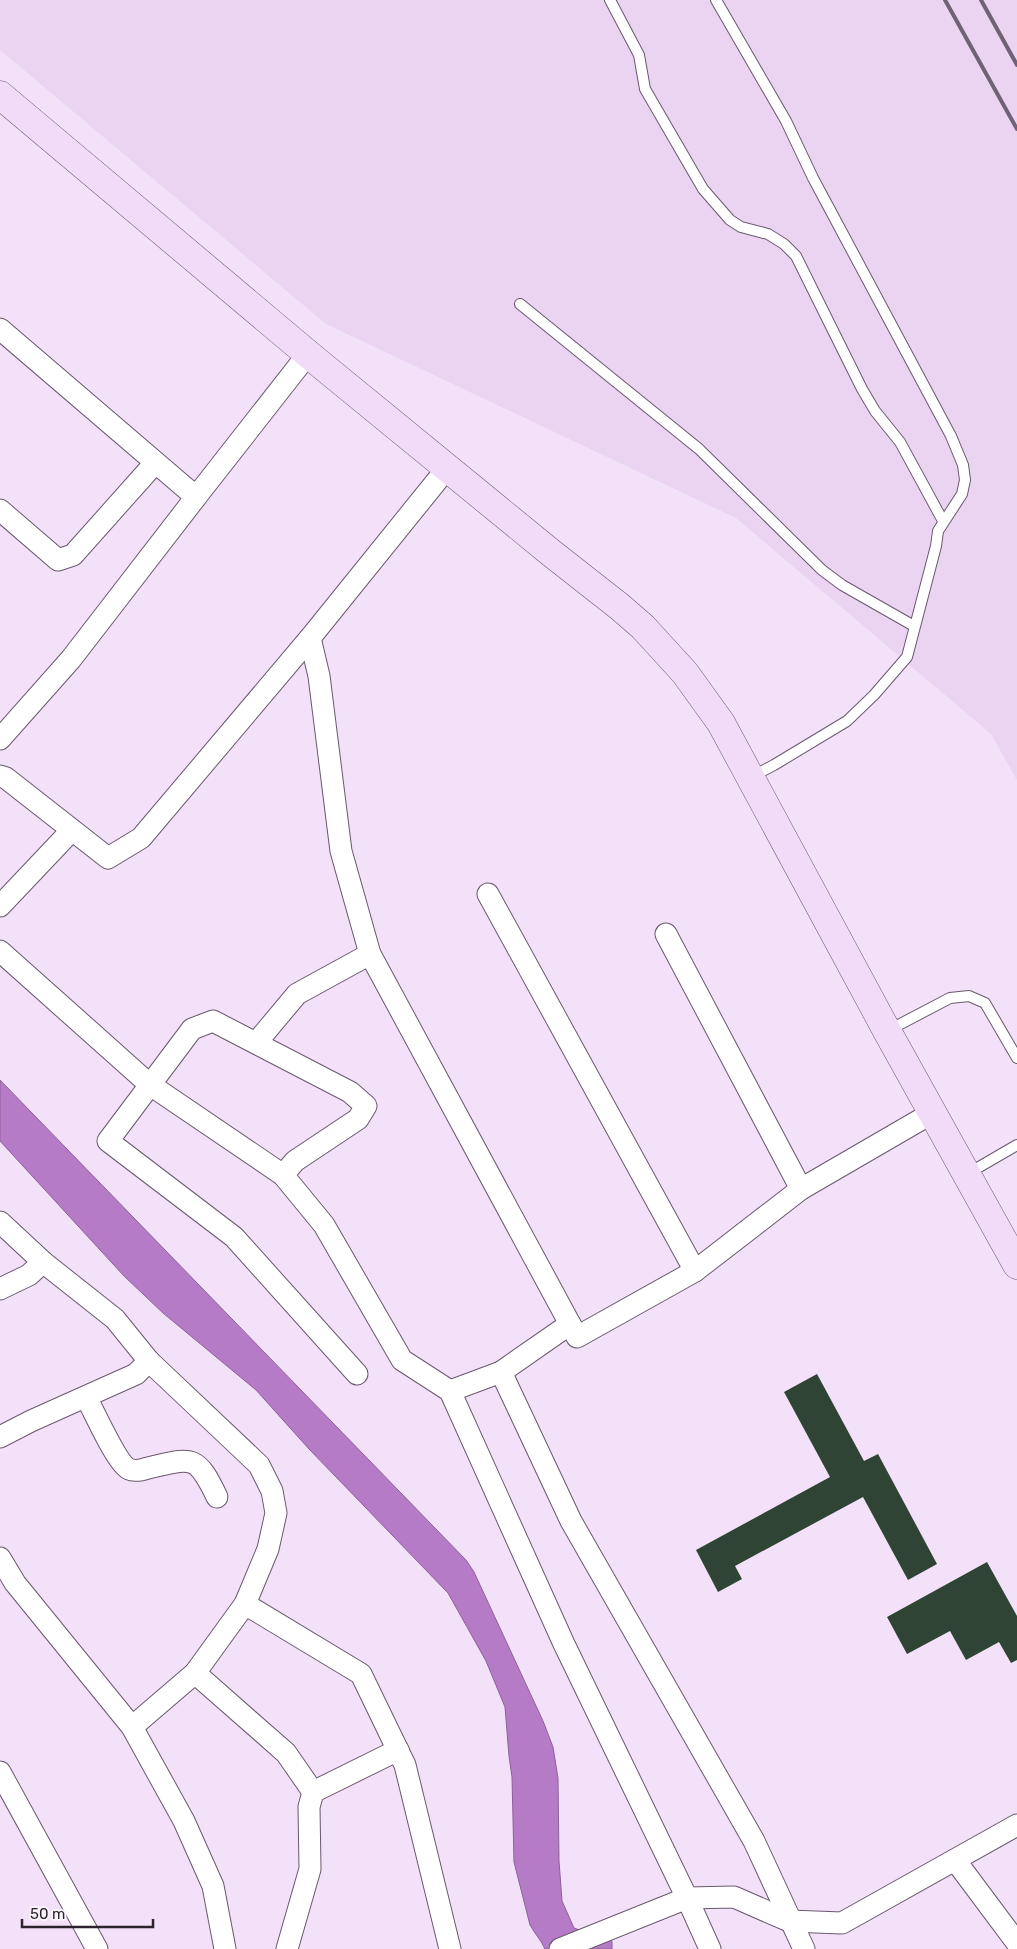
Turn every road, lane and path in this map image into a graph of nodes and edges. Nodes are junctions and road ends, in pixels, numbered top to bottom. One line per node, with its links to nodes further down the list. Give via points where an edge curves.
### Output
1 (610, 0): 11 (lane, via 639,55 645,89 693,174 730,220 741,227 768,234 796,256 862,389 900,442)
2 (716, 0): 11 (lane, via 786,121 813,178 951,436 965,480 962,494)
3 (0, 95): 6 (main road)
4 (520, 304): 12 (lane, via 700,449 822,570)
5 (0, 330): 7 (street)
6 (308, 354): 8 (main road); 9 (street)
7 (155, 463): 9 (street); 10 (street, via 73,555 58,560)
8 (448, 468): 13 (street); 16 (main road, via 649,633 704,697)
9 (196, 497): 14 (street, via 70,659)
10 (0, 510)
11 (943, 522): 12 (lane)
12 (914, 626): 16 (lane, via 907,657 847,721)
13 (310, 638): 17 (street, via 141,838 108,858); 22 (street, via 320,676 341,851)
14 (0, 739)
15 (0, 776): 17 (street)
16 (750, 778): 23 (main road)
17 (72, 830): 19 (street)
18 (488, 894): 35 (street)
19 (0, 906)
20 (666, 934): 31 (street)
21 (0, 952): 26 (street)
22 (370, 954): 24 (street, via 297,994); 37 (street)
23 (886, 1031): 25 (lane, via 950,998 969,996 985,1003); 27 (main road)
24 (256, 1043): 26 (street, via 213,1022 192,1029); 30 (street, via 350,1092 366,1106 358,1119 295,1161)
25 (1017, 1058)
26 (149, 1084): 30 (street); 40 (street, via 108,1141 234,1237)
27 (932, 1113): 29 (main road); 31 (street)
28 (1017, 1145): 29 (lane)
29 (966, 1174): 34 (main road)
30 (283, 1175): 41 (street, via 324,1225 402,1360)
31 (801, 1189): 35 (street)
32 (0, 1222): 33 (street)
33 (43, 1262): 36 (street, via 29,1275); 38 (street, via 115,1319)
34 (1017, 1265)
35 (695, 1271): 37 (street, via 577,1337)
36 (0, 1289)
37 (570, 1324): 39 (street)
38 (149, 1361): 42 (street, via 136,1374); 46 (street, via 259,1465 272,1491 276,1513 268,1549)
39 (501, 1372): 41 (street); 55 (street, via 571,1521 754,1841)
40 (357, 1374)
41 (450, 1391): 54 (street, via 564,1644)
42 (86, 1397): 43 (street); 44 (street, via 118,1457 128,1469 137,1471 187,1461 198,1465)
43 (0, 1437)
44 (217, 1497)
45 (0, 1558): 48 (street, via 15,1583)
46 (245, 1604): 47 (street); 49 (street, via 361,1674)
47 (195, 1673): 48 (street); 51 (street, via 286,1753)
48 (132, 1727): 58 (street, via 184,1821 213,1886)
49 (398, 1750): 51 (street); 60 (street, via 405,1765)
50 (0, 1772): 57 (street)
51 (314, 1792): 59 (street, via 309,1807 310,1869)
52 (1017, 1825): 53 (street)
53 (955, 1860): 55 (street, via 842,1923); 56 (street)
54 (688, 1898): 55 (street, via 734,1897); 61 (street); 62 (street)
55 (789, 1921): 63 (street)
56 (1017, 1943)
57 (97, 1949)
58 (225, 1949)
59 (287, 1949)
60 (450, 1949)
61 (560, 1949)
62 (710, 1949)
63 (804, 1949)

